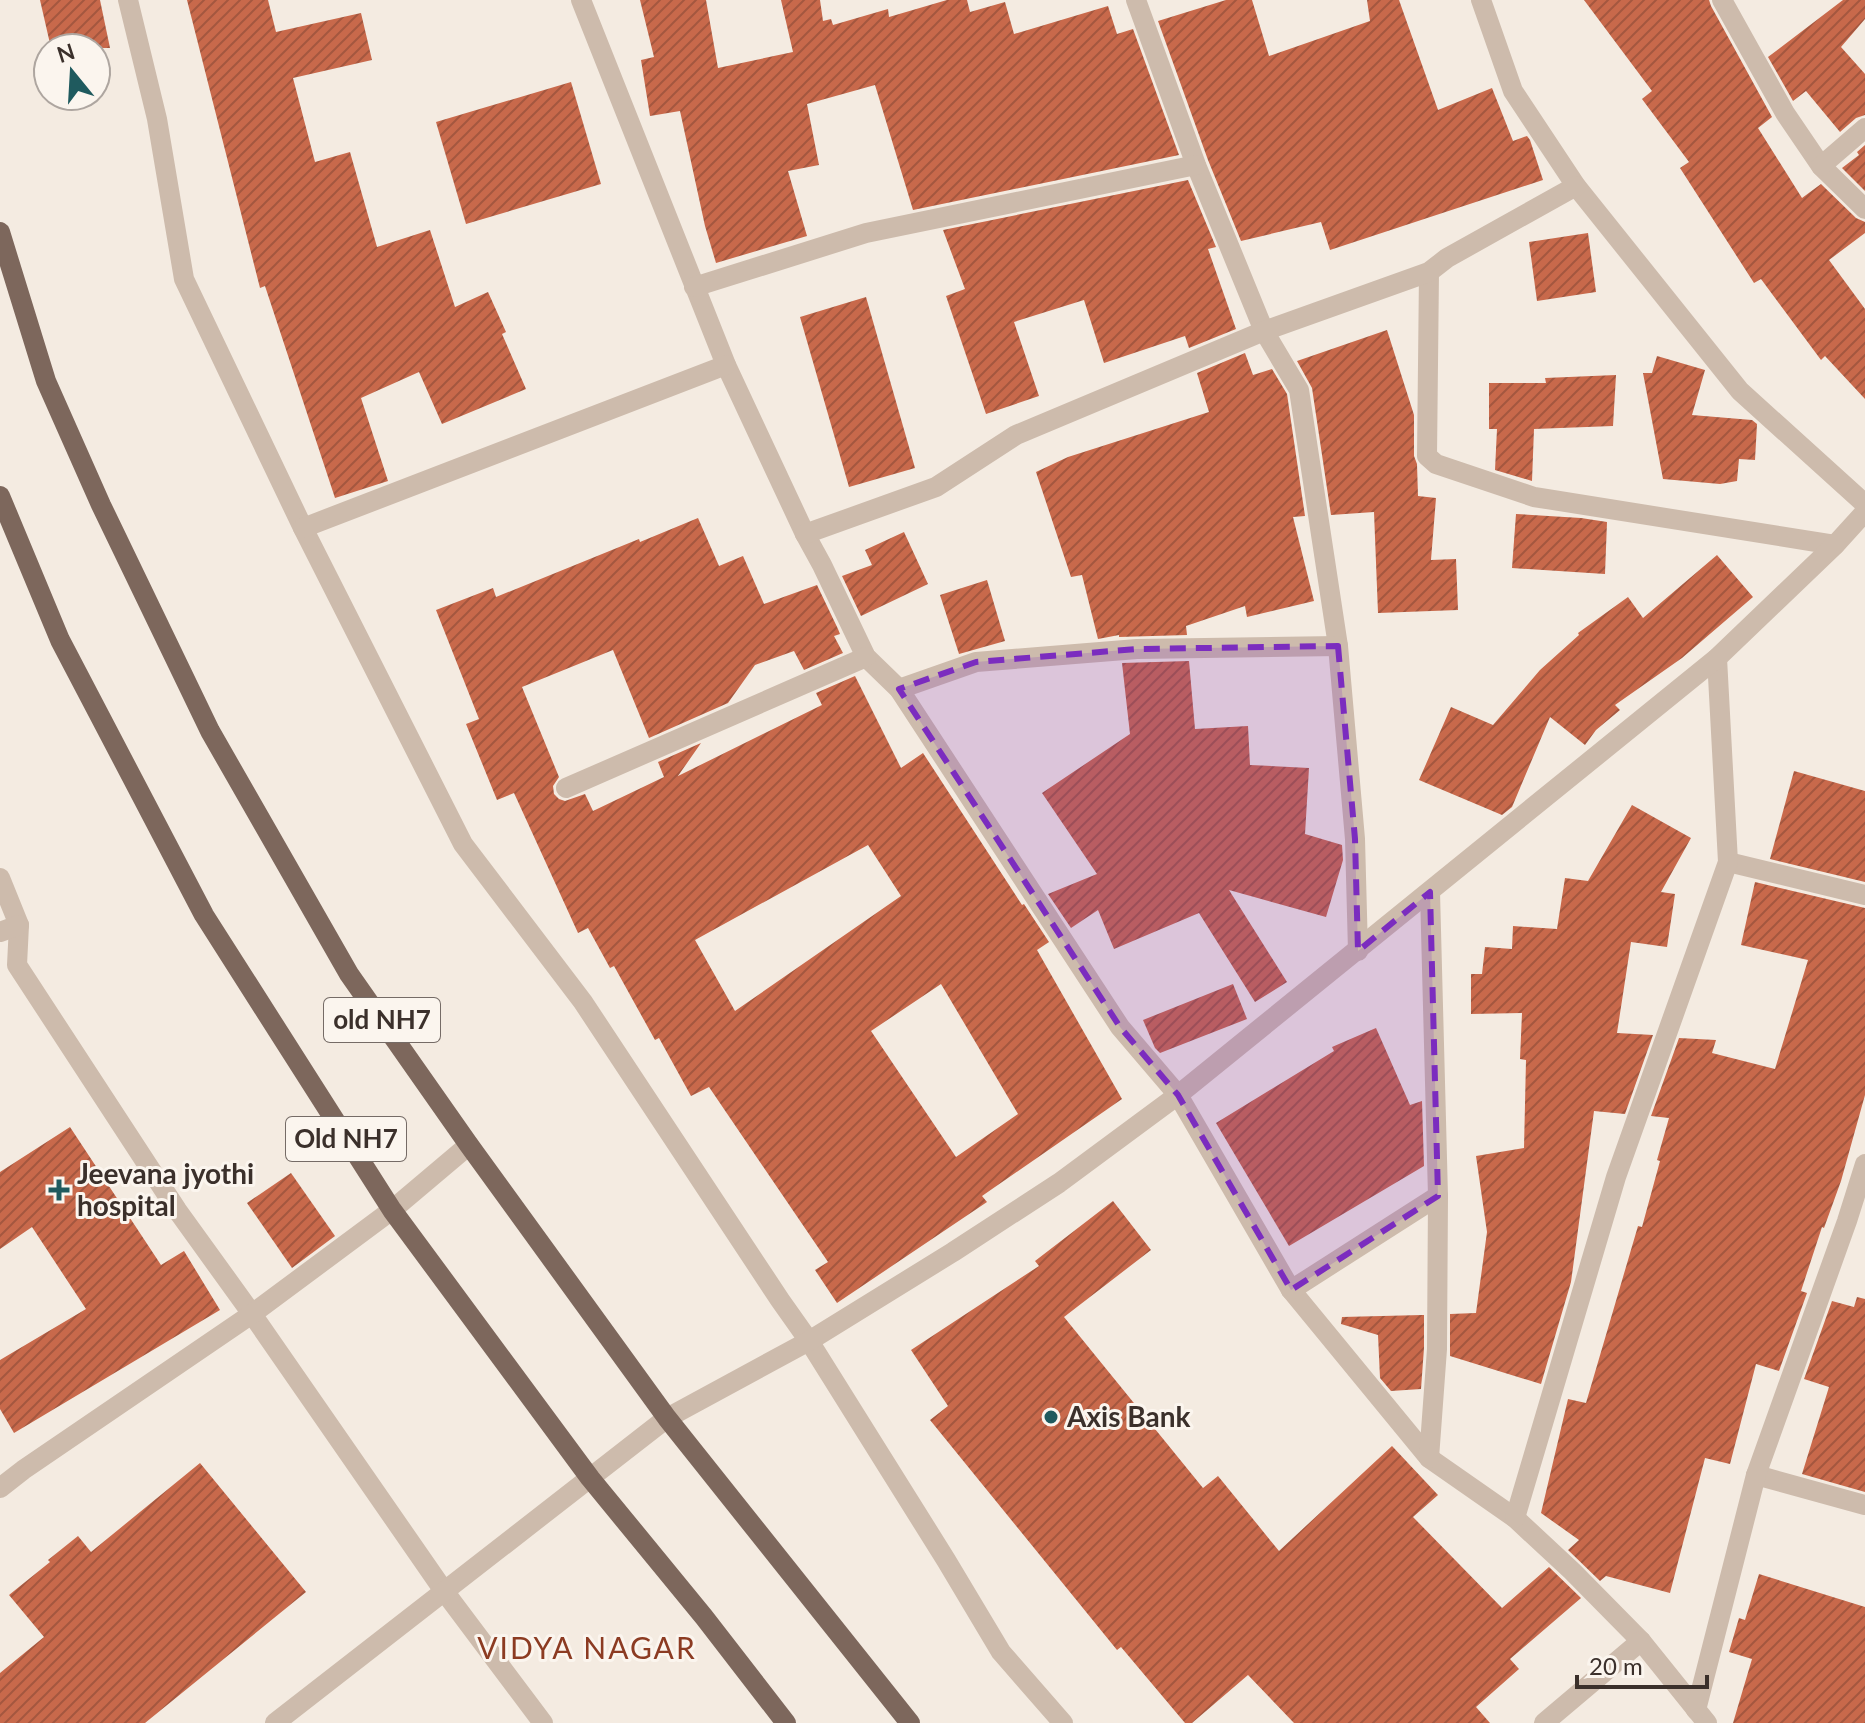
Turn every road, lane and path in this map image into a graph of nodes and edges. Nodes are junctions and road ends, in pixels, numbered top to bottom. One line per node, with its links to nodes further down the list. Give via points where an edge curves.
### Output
1 (128, 0): 19 (street, via 157,119 184,279)
2 (581, 0): 13 (street)
3 (1136, 0): 7 (street)
4 (1481, 0): 9 (street, via 1513,91)
5 (1722, 0): 8 (street)
6 (1865, 128): 8 (street)
7 (1196, 165): 13 (street, via 866,233); 14 (street)
8 (1821, 166): 10 (street)
9 (1576, 186): 12 (street); 17 (street, via 1740,391)
10 (1865, 209)
11 (0, 232): 34 (main road, old NH7, via 46,381 210,731 349,974)
12 (1429, 272): 14 (street); 21 (street, via 1427,456 1436,464 1534,497)
13 (694, 287): 15 (street)
14 (1264, 331): 20 (street, via 1016,435 936,487); 22 (street, via 1299,390)
15 (726, 365): 19 (street); 20 (street)
16 (0, 496): 37 (main road, Old NH7, via 60,640 204,915)
17 (1865, 504)
18 (1865, 512): 21 (street)
19 (303, 528): 40 (street, via 463,844 583,1002)
20 (805, 534): 23 (street)
21 (1835, 545): 24 (street)
22 (1338, 646): 25 (street, via 1137,649 976,662); 32 (street, via 1355,839)
23 (866, 657): 25 (street); 26 (street)
24 (1717, 658): 27 (street); 29 (street)
25 (899, 689): 33 (street, via 1120,1027)
26 (566, 788)
27 (1728, 862): 30 (street); 47 (street, via 1616,1177)
28 (0, 878): 31 (street)
29 (1430, 892): 32 (street); 36 (street)
30 (1865, 895)
31 (10, 928): 39 (street, via 17,965 177,1210)
32 (1358, 951): 33 (street)
33 (1178, 1095): 38 (street); 40 (street, via 1059,1183)
34 (469, 1145): 37 (street); 41 (main road, old NH7)
35 (1865, 1164): 43 (street)
36 (1438, 1196): 38 (street); 42 (street, via 1437,1349)
37 (392, 1210): 39 (street); 44 (main road, Old NH7)
38 (1291, 1290): 42 (street)
39 (252, 1314): 45 (street); 48 (street)
40 (809, 1341): 41 (street); 55 (street, via 1001,1652)
41 (667, 1418): 44 (street); 54 (main road, old NH7)
42 (1429, 1458): 47 (street)
43 (1756, 1475): 46 (street); 50 (street)
44 (590, 1478): 48 (street); 53 (main road, Old NH7)
45 (0, 1488)
46 (1865, 1505)
47 (1515, 1518): 49 (street)
48 (444, 1591): 51 (street); 52 (street)
49 (1641, 1641): 50 (street); 56 (street)
50 (1701, 1716)
51 (275, 1723)
52 (543, 1723)
53 (786, 1723)
54 (910, 1723)
55 (1063, 1723)
56 (1544, 1723)

